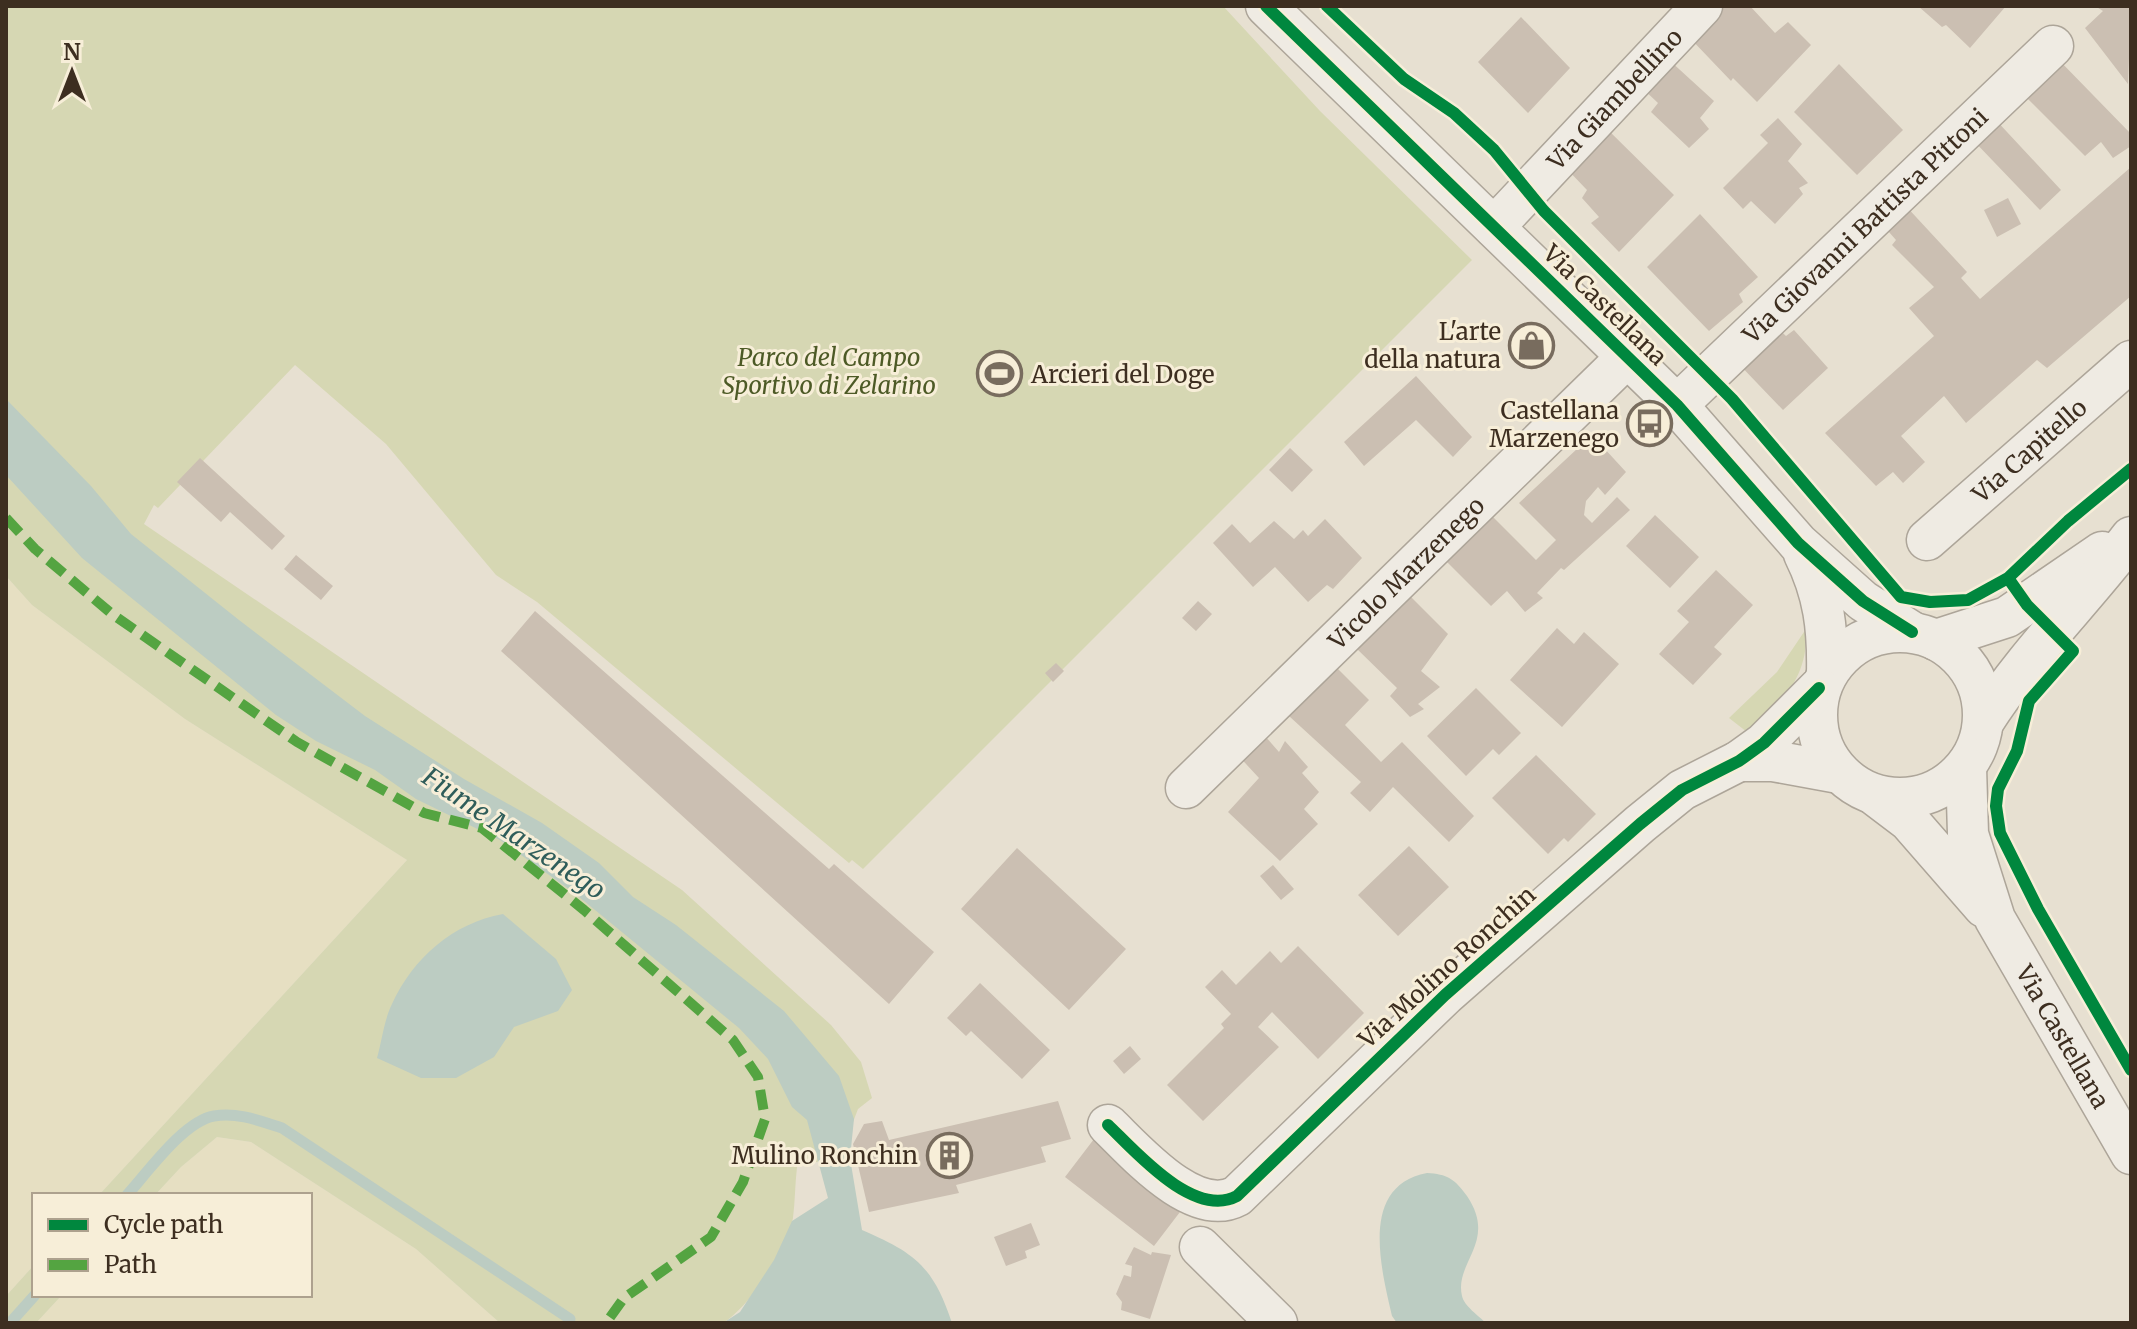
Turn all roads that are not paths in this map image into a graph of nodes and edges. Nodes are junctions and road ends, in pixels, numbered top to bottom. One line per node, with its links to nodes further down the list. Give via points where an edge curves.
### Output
1 (1266, 6): 4 (street, Via Castellana)
2 (1702, 6): 4 (street, Via Giambellino)
3 (2053, 46): 7 (street, Via Giovanni Battista Pittoni)
4 (1494, 227): 5 (street, Via Castellana)
5 (1627, 357): 7 (street, Via Castellana); 18 (street, Vicolo Marzenego)
6 (2131, 361): 10 (street, Via Capitello)
7 (1677, 405): 11 (street, Via Castellana)
8 (2131, 531): 12 (street, via 1990,625)
9 (2131, 537): 14 (street, via 2005,688)
10 (1927, 540)
11 (1798, 543): 12 (street, Via Castellana, via 1863,601); 13 (street, Via Castellana, via 1822,598 1828,632)
12 (1924, 636): 13 (street, via 1887,632 1863,640 1842,654); 14 (street, via 1957,654 1973,673)
13 (1823, 681): 15 (street, Via Molino Ronchin, via 1786,724); 17 (street, via 1816,722 1822,747)
14 (1984, 721): 16 (street, via 1979,745)
15 (1739, 761): 17 (street, Via Molino Ronchin, via 1773,761); 21 (street, Via Molino Ronchin, via 1682,790 1628,834 1445,995 1237,1196 1219,1201 1186,1192)
16 (1966, 767): 19 (street, via 1925,795); 20 (street, Via Castellana, via 1968,834)
17 (1839, 773): 19 (street)
18 (1186, 788)
19 (1876, 796): 20 (street, Via Castellana, via 1909,821)
20 (1995, 919): 22 (street, Via Castellana)
21 (1108, 1125)
22 (2131, 1154)
23 (1200, 1247): 24 (street)
24 (1277, 1323)

